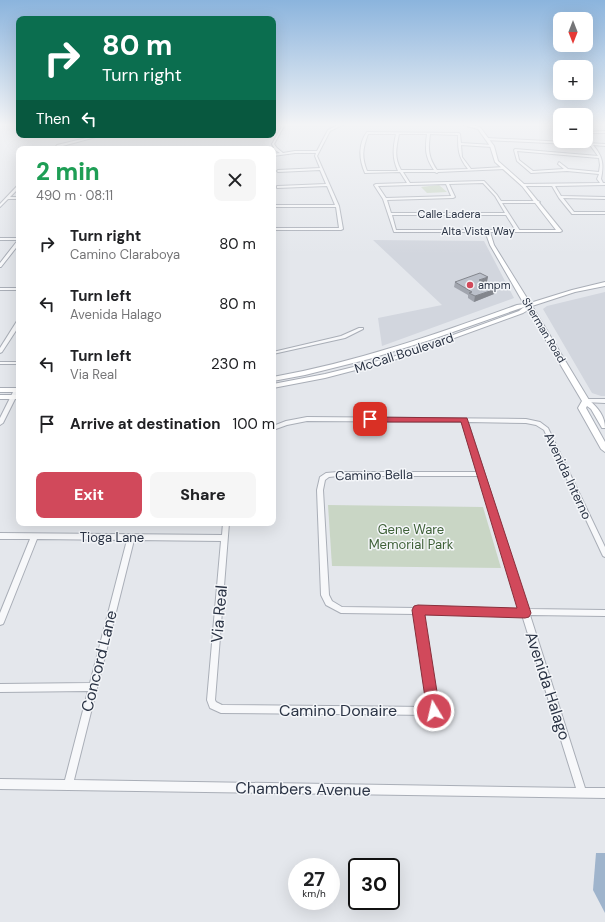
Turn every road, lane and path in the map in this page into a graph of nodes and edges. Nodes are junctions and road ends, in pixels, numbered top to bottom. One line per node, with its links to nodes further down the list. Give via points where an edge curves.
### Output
1 (364, 167): 13 (street, via 366,172)
2 (398, 167): 13 (street)
3 (433, 167): 14 (street)
4 (468, 167): 11 (street)
5 (526, 167): 12 (street, via 532,172)
6 (564, 167): 12 (street)
7 (602, 167): 15 (street)
8 (504, 168): 11 (street); 21 (street)
9 (321, 169): 10 (street); 20 (street)
10 (278, 170)
11 (470, 170): 14 (street)
12 (567, 170): 15 (street)
13 (400, 171): 14 (street); 16 (street)
14 (437, 172)
15 (601, 173): 19 (street, via 599,179)
16 (409, 184): 17 (street); 28 (street, via 376,185)
17 (447, 184): 28 (street, via 453,197); 29 (street, via 484,182)
18 (553, 184): 19 (street); 21 (street); 26 (street)
19 (604, 184)
20 (328, 185): 22 (street); 33 (street)
21 (523, 185): 30 (street)
22 (278, 188)
23 (16, 189): 24 (street)
24 (7, 198): 25 (street); 31 (street)
25 (16, 198)
26 (560, 198): 27 (street); 34 (street, via 574,213)
27 (605, 198)
28 (385, 199): 35 (street)
29 (499, 202): 30 (street); 36 (street)
30 (538, 202): 39 (street, Alta Vista Way, via 560,231)
31 (0, 206)
32 (276, 206): 33 (street)
33 (338, 206): 37 (street, via 341,229)
34 (605, 213)
35 (391, 214): 36 (street, Calle Ladera); 38 (street, Alta Vista Way, via 395,231)
36 (507, 214): 39 (street)
37 (276, 229)
38 (487, 231): 39 (street, Alta Vista Way); 47 (street, Sherman Road, via 492,244)
39 (518, 231)
40 (0, 239): 41 (street)
41 (16, 240)
42 (16, 244): 43 (street)
43 (0, 266)
44 (605, 284): 47 (street, McCall Boulevard)
45 (0, 289): 46 (street)
46 (16, 289)
47 (529, 305): 50 (street, McCall Boulevard, via 519,306); 55 (street, McCall Boulevard, via 521,312 424,349); 63 (street, Sherman Road)
48 (16, 327): 51 (street)
49 (361, 329): 52 (street)
50 (403, 348): 55 (street, via 400,352 358,364); 56 (street, McCall Boulevard, via 363,360)
51 (0, 352)
52 (276, 352)
53 (0, 363): 54 (street)
54 (16, 363)
55 (346, 371): 57 (street, McCall Boulevard)
56 (276, 378)
57 (276, 385)
58 (0, 390): 59 (street)
59 (16, 393)
60 (16, 393): 62 (street)
61 (16, 395): 66 (street)
62 (0, 397)
63 (586, 401): 64 (street); 67 (street, Sherman Road, via 594,408); 69 (street, via 582,408)
64 (605, 401)
65 (464, 420): 68 (street, via 307,419); 70 (street, Avenida Halago); 76 (street, Avenida Interno, via 526,420 546,428)
66 (0, 423)
67 (605, 426)
68 (276, 427)
69 (605, 449)
70 (480, 474): 77 (street, Camino Bella, via 338,474 328,475 322,479 320,490 325,595 329,603 341,610); 78 (street, Avenida Halago)
71 (226, 526): 75 (street, Via Real)
72 (0, 536): 73 (street, Tioga Lane)
73 (34, 537): 74 (street, Tioga Lane); 80 (street)
74 (131, 538): 75 (street, Tioga Lane); 81 (street, Concord Lane)
75 (225, 538): 83 (street, Via Real)
76 (605, 554)
77 (418, 610): 78 (street); 83 (street, Camino Donaire, via 434,711 221,709)
78 (525, 613): 79 (street); 86 (street, Avenida Halago)
79 (605, 613)
80 (0, 622)
81 (93, 687): 82 (street); 85 (street, Concord Lane)
82 (0, 688)
83 (213, 705)
84 (0, 784): 85 (street, Chambers Avenue)
85 (68, 785): 86 (street, Chambers Avenue)
86 (582, 793): 87 (street, Chambers Avenue)
87 (605, 793)

